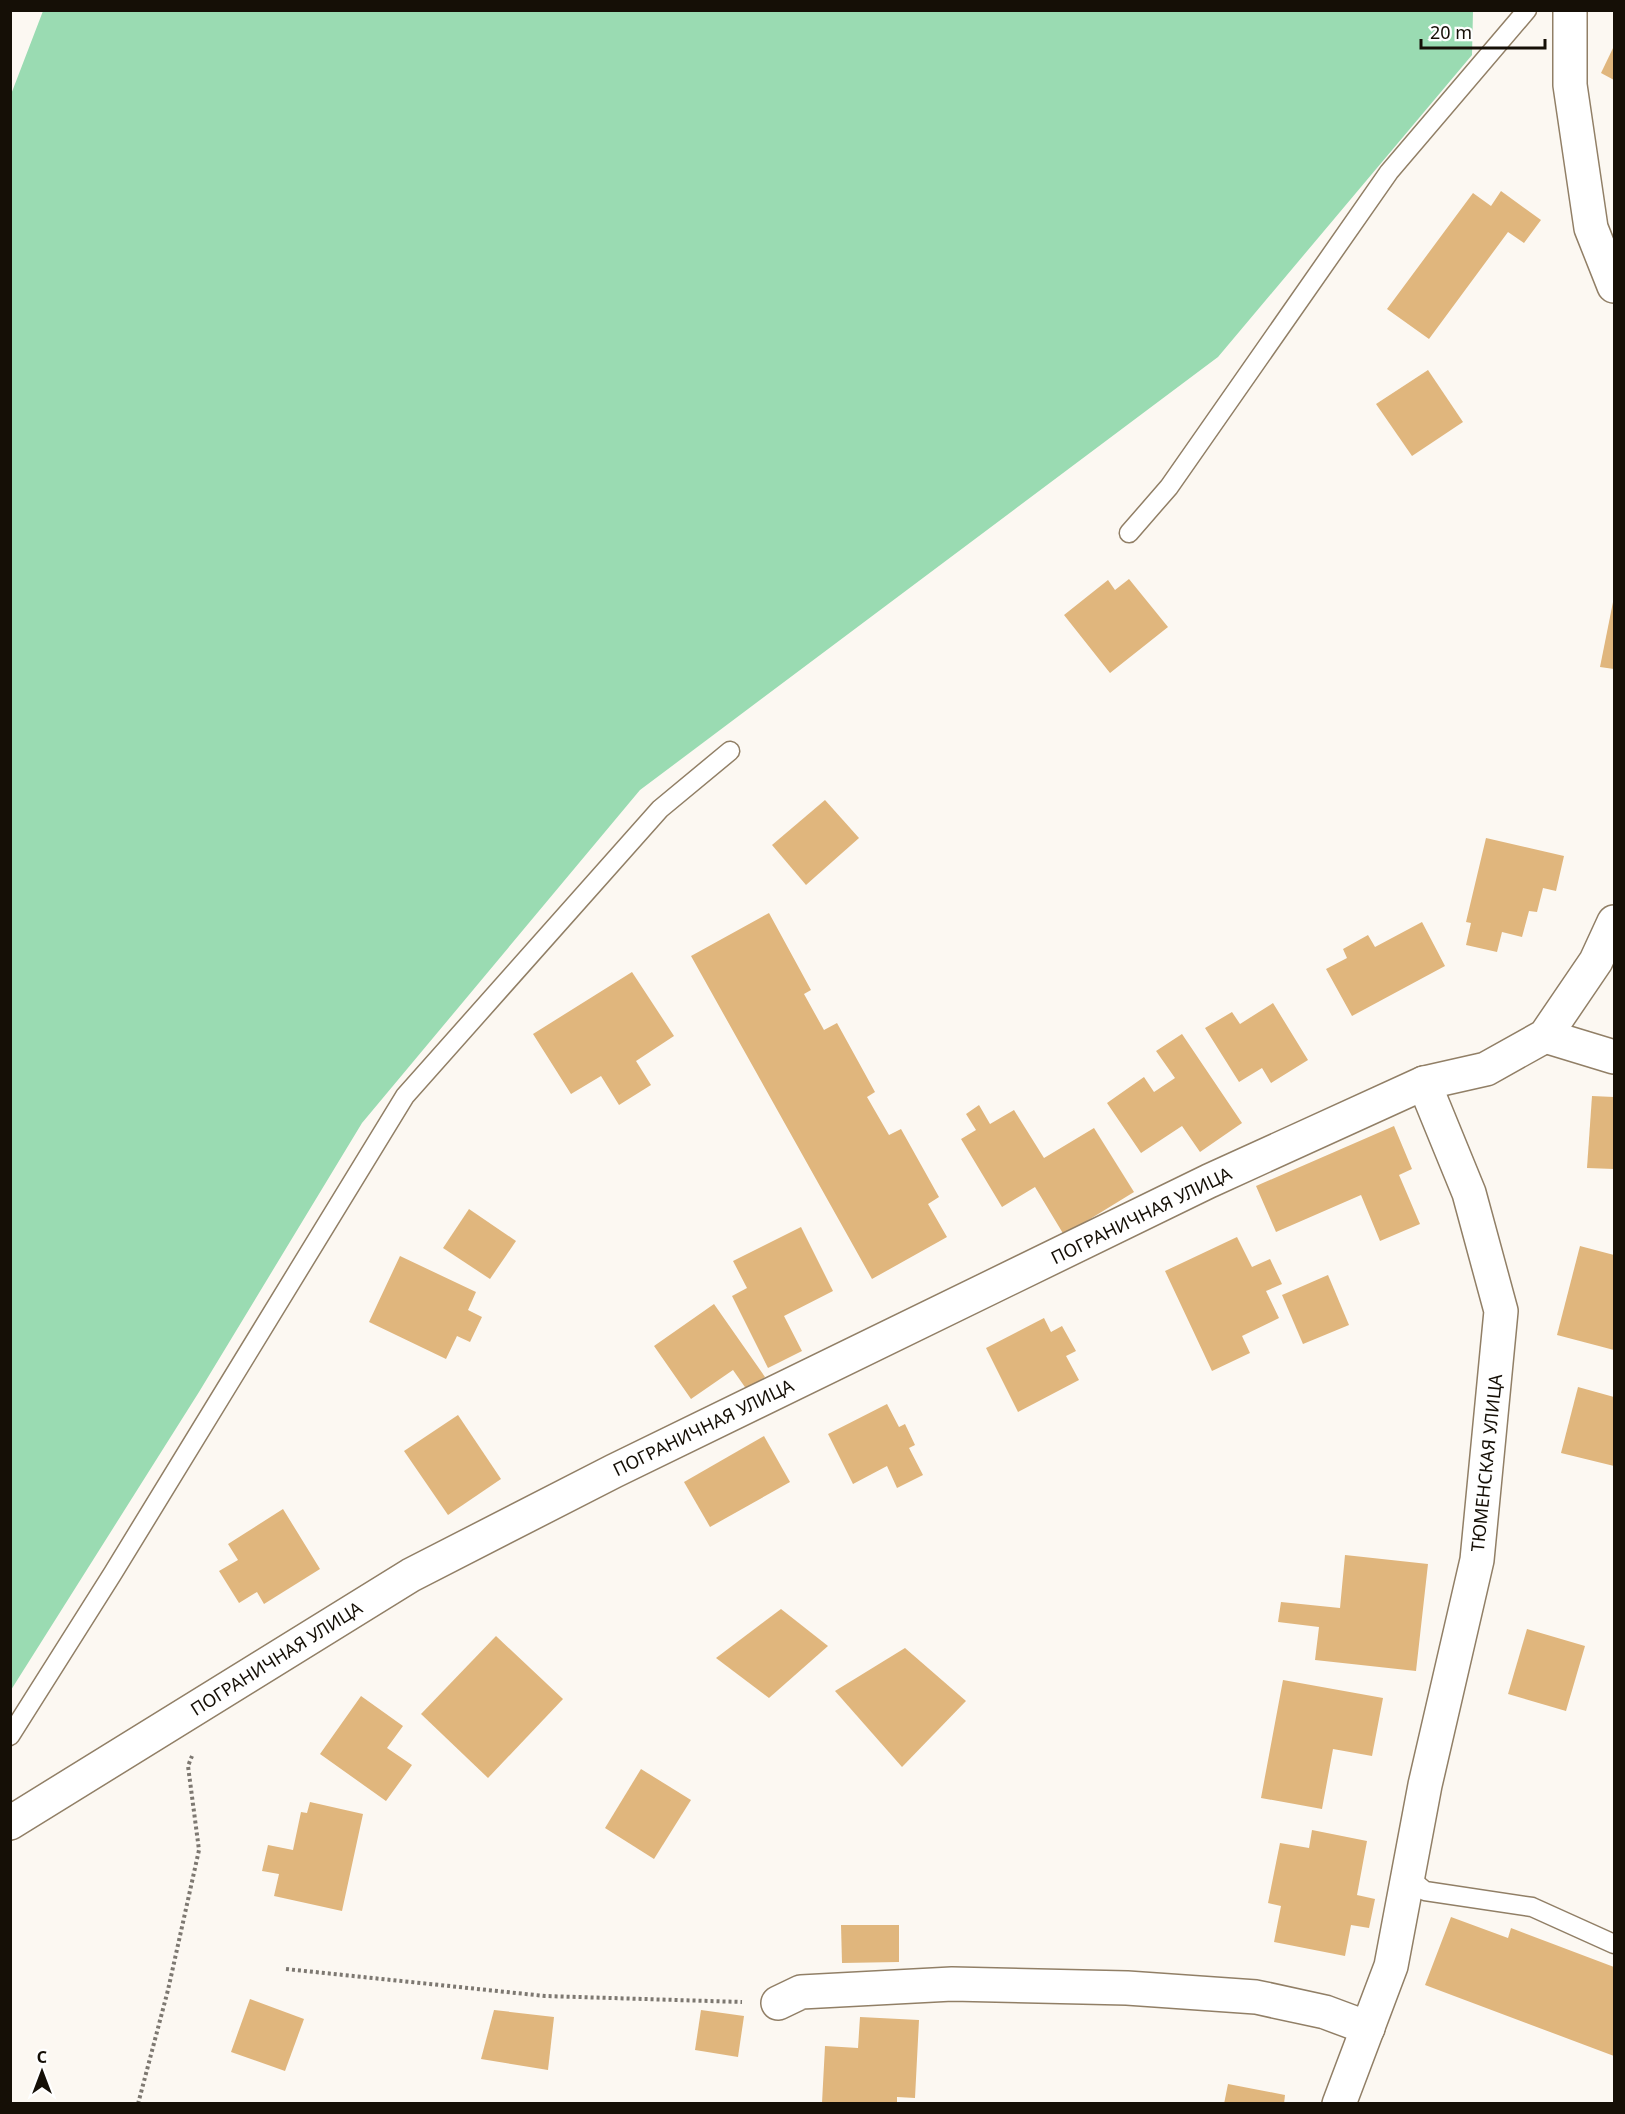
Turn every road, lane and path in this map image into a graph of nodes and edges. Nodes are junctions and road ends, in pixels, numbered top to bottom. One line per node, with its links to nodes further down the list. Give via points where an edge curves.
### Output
1 (1527, 10): 4 (lane, via 1389,172 1169,487)
2 (1570, 10): 3 (street, via 1570,85 1591,228)
3 (1614, 286)
4 (1129, 533)
5 (730, 751): 11 (lane, via 660,809 405,1096)
6 (1614, 922): 7 (street, via 1596,961)
7 (1545, 1036): 8 (street); 9 (street, via 1486,1069)
8 (1614, 1057)
9 (1424, 1083): 10 (street, ПОГРАНИЧНАЯ УЛИЦА, via 1209,1181 614,1471 411,1575); 13 (street, ТЮМЕНСКАЯ УЛИЦА, via 1469,1193 1501,1311 1477,1560)
10 (214, 1696): 12 (street, ПОГРАНИЧНАЯ УЛИЦА); 18 (path, via 188,1766 199,1850)
11 (10, 1736)
12 (10, 1823)
13 (1408, 1877): 14 (lane, via 1425,1891 1532,1907); 17 (street, ТЮМЕНСКАЯ УЛИЦА, via 1391,1966)
14 (1614, 1944)
15 (286, 1969): 16 (path, via 544,1996)
16 (778, 2003): 17 (street, via 801,1992 952,1984 1127,1988 1257,1997 1325,2012)
17 (1368, 2028): 19 (street, ТЮМЕНСКАЯ УЛИЦА)
18 (138, 2103)
19 (1339, 2103)

